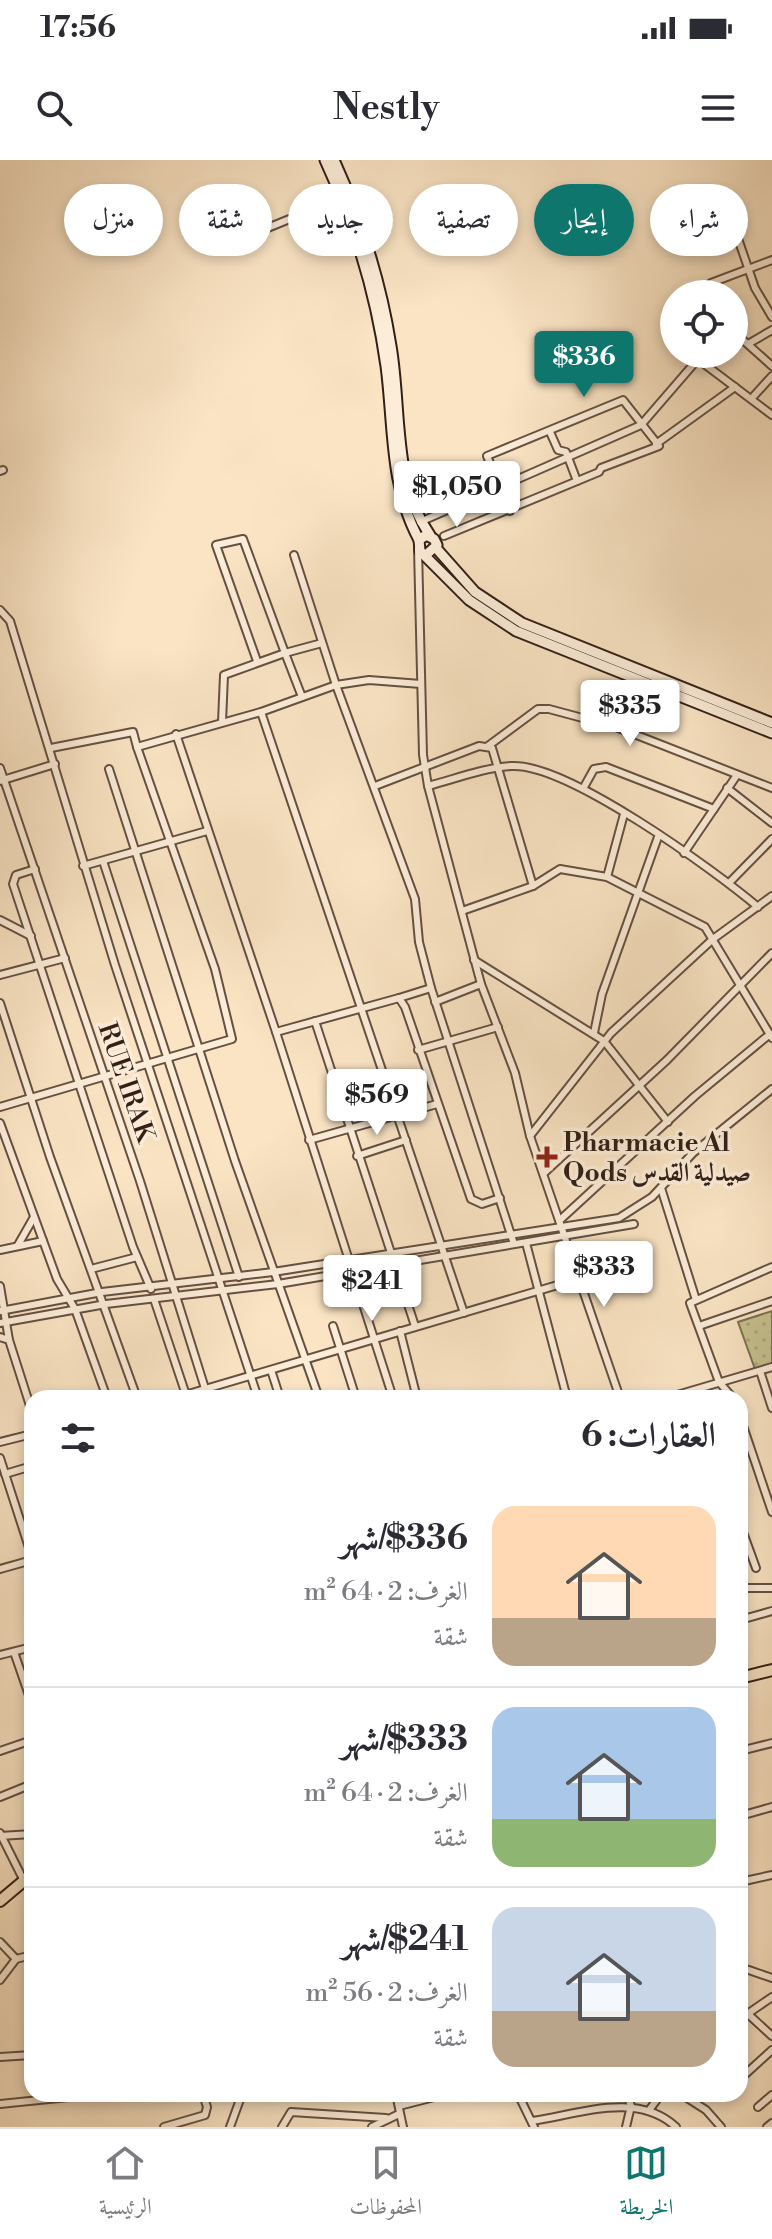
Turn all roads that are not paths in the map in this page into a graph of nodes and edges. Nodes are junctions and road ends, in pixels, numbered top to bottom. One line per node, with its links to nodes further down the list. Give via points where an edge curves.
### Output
1 (325, 160): 3 (street)
2 (334, 160): 26 (street, via 383,304 403,466)
3 (335, 184)
4 (360, 256): 28 (street, via 386,366 396,481)
5 (744, 256): 7 (street)
6 (772, 260): 7 (street)
7 (748, 269): 8 (street); 9 (street)
8 (719, 280)
9 (772, 317)
10 (772, 330): 11 (street)
11 (748, 344): 12 (street)
12 (772, 366)
13 (690, 368): 19 (street)
14 (710, 368): 16 (street)
15 (772, 376): 17 (street)
16 (735, 387): 17 (street); 21 (street)
17 (752, 398): 18 (street)
18 (772, 415)
19 (641, 425): 20 (street, via 623,400); 21 (street); 22 (street)
20 (550, 432): 22 (street, via 558,450); 24 (street, via 487,456)
21 (656, 444): 23 (street)
22 (568, 457): 23 (street); 24 (street)
23 (577, 481): 25 (street)
24 (502, 487): 25 (street); 26 (street)
25 (510, 511): 27 (street)
26 (420, 522): 27 (street)
27 (436, 541): 28 (street); 28 (street); 39 (street, via 475,592 522,623)
28 (422, 549): 34 (street, via 416,574); 40 (street, via 469,600 504,624)
29 (294, 555): 31 (street)
30 (0, 610): 44 (street, via 10,621)
31 (322, 643): 32 (street); 35 (street)
32 (285, 653): 33 (street); 33 (street, via 243,539 216,545); 36 (street)
33 (257, 661): 38 (street, via 224,675)
34 (421, 684): 35 (street, via 369,680); 46 (street)
35 (336, 685): 36 (street); 52 (street)
36 (302, 697): 37 (street)
37 (261, 712): 38 (street); 90 (street)
38 (222, 722): 41 (street)
39 (772, 723)
40 (772, 733)
41 (176, 734): 43 (street); 60 (street)
42 (488, 746): 46 (street); 48 (street); 50 (street, via 538,709 549,709 616,727)
43 (137, 747): 44 (street, via 133,732); 63 (street)
44 (51, 748): 45 (street)
45 (55, 764): 51 (street); 67 (street)
46 (425, 767): 52 (street); 53 (street)
47 (0, 768): 51 (street, RUE IRAK)
48 (500, 768): 53 (street); 54 (street, via 535,770); 71 (street)
49 (109, 769): 64 (street)
50 (737, 775): 55 (street); 56 (street)
51 (2, 781): 68 (street, RUE IRAK)
52 (375, 786): 86 (street, via 415,899)
53 (428, 786): 75 (street)
54 (584, 787): 57 (street, via 594,769 606,767); 58 (street)
55 (727, 788): 57 (street); 59 (street)
56 (772, 788)
57 (714, 809): 65 (street)
58 (624, 814): 61 (street); 69 (street)
59 (772, 823)
60 (207, 831): 63 (street); 93 (street)
61 (658, 837): 65 (street); 72 (street)
62 (772, 839): 70 (street)
63 (169, 842): 64 (street); 98 (street, via 232,1029 229,1042)
64 (137, 852): 66 (street); 98 (street)
65 (684, 853): 70 (street)
66 (103, 861): 67 (street); 100 (street)
67 (83, 866): 101 (street)
68 (35, 869): 77 (street, via 16,875 13,884); 80 (street, RUE IRAK)
69 (607, 877): 71 (street, via 565,868); 72 (street)
70 (729, 883): 74 (street)
71 (533, 886): 75 (street)
72 (640, 893): 78 (street, via 699,923); 94 (street, via 602,994)
73 (772, 896): 74 (street)
74 (758, 907): 78 (street)
75 (462, 911): 81 (street)
76 (0, 920): 77 (street)
77 (31, 936): 82 (street)
78 (713, 939): 85 (street); 96 (street)
79 (772, 953): 85 (street)
80 (65, 958): 82 (street); 102 (street, RUE IRAK)
81 (474, 960): 84 (street); 94 (street)
82 (39, 963): 83 (street); 103 (street)
83 (0, 975)
84 (481, 984): 88 (street); 92 (street)
85 (740, 987): 95 (street); 104 (street)
86 (431, 988): 87 (street); 88 (street)
87 (399, 998): 90 (street); 99 (street)
88 (435, 1002): 97 (street)
89 (0, 1003): 106 (street)
90 (363, 1008): 91 (street); 109 (street)
91 (315, 1021): 93 (street); 112 (street)
92 (498, 1027): 97 (street); 113 (street)
93 (276, 1032): 114 (street)
94 (594, 1033): 96 (street)
95 (771, 1035): 110 (street)
96 (604, 1041): 104 (street); 113 (street)
97 (447, 1043): 99 (street); 119 (street)
98 (200, 1048): 100 (street); 140 (street)
99 (418, 1050): 107 (street)
100 (166, 1058): 101 (street); 141 (street)
101 (147, 1064): 102 (street); 142 (street)
102 (103, 1078): 103 (street); 146 (street, RUE IRAK)
103 (79, 1085): 106 (street); 134 (street)
104 (638, 1087): 110 (street); 117 (street)
105 (772, 1089): 118 (street, via 693,1153)
106 (33, 1098): 108 (street); 138 (street)
107 (437, 1104): 109 (street); 119 (street, via 471,1199 482,1204)
108 (0, 1107)
109 (398, 1115): 112 (street); 115 (street)
110 (668, 1122): 121 (street)
111 (0, 1123): 120 (street)
112 (348, 1129): 114 (street); 116 (street)
113 (530, 1136): 117 (street)
114 (309, 1140): 135 (street)
115 (406, 1140): 116 (street); 130 (street)
116 (357, 1156): 132 (street)
117 (544, 1173): 121 (street)
118 (661, 1188): 123 (street, via 619,1218); 154 (street)
119 (500, 1198): 125 (street)
120 (34, 1217): 126 (street); 129 (street)
121 (560, 1220): 123 (street)
122 (634, 1224): 123 (street)
123 (563, 1232): 124 (street); 127 (street); 143 (street)
124 (524, 1234): 125 (street); 127 (street)
125 (512, 1235): 128 (street); 130 (street)
126 (43, 1241): 129 (street); 152 (street)
127 (526, 1243): 128 (street); 149 (street)
128 (514, 1244): 133 (street)
129 (18, 1245): 131 (street)
130 (439, 1245): 132 (street); 133 (street)
131 (0, 1250)
132 (390, 1253): 135 (street); 136 (street)
133 (444, 1254): 136 (street); 159 (street)
134 (137, 1257): 138 (street); 148 (street)
135 (350, 1260): 139 (street); 140 (street)
136 (394, 1263): 139 (street); 162 (street)
137 (772, 1267): 154 (street)
138 (91, 1269): 150 (street)
139 (352, 1271): 144 (street); 166 (street)
140 (273, 1272): 141 (street); 144 (street)
141 (239, 1277): 142 (street)
142 (221, 1279): 146 (street); 147 (street)
143 (578, 1279): 149 (street); 187 (street)
144 (278, 1284): 147 (street); 169 (street)
145 (0, 1286): 158 (street)
146 (174, 1286): 148 (street); 151 (street, RUE IRAK)
147 (223, 1288): 151 (street); 173 (street)
148 (151, 1289): 150 (street)
149 (540, 1291): 159 (street); 186 (street)
150 (102, 1292): 152 (street); 156 (street)
151 (176, 1294): 153 (street); 175 (street, RUE IRAK)
152 (68, 1298): 157 (street); 158 (street)
153 (154, 1299): 156 (street); 179 (street)
154 (696, 1300): 163 (street, via 690,1303)
155 (772, 1301): 163 (street)
156 (106, 1304): 157 (street); 178 (street)
157 (75, 1309): 160 (street); 177 (street)
158 (2, 1310): 160 (street)
159 (464, 1313): 162 (street)
160 (3, 1322): 167 (street)
161 (333, 1326): 168 (street)
162 (415, 1326): 164 (street)
163 (699, 1326): 174 (street)
164 (400, 1331): 166 (street); 185 (street)
165 (0, 1337): 167 (street)
166 (373, 1338): 168 (street); 184 (street)
167 (9, 1340): 176 (street)
168 (339, 1349): 169 (street); 183 (street)
169 (306, 1361): 171 (street); 182 (street)
170 (772, 1367): 172 (street)
171 (271, 1370): 173 (street); 181 (street)
172 (760, 1371): 174 (street); 190 (street)
173 (250, 1376): 175 (street); 180 (street)
174 (719, 1382): 188 (street); 189 (street)
175 (205, 1389)
176 (25, 1390)
177 (104, 1390)
178 (134, 1390)
179 (184, 1390)
180 (255, 1390)
181 (277, 1390)
182 (316, 1390)
183 (353, 1390)
184 (390, 1390)
185 (415, 1390)
186 (565, 1390)
187 (617, 1390)
188 (693, 1390)
189 (726, 1390)
190 (772, 1408)
191 (24, 1436): 192 (street)
192 (0, 1442)
193 (748, 1444): 197 (street)
194 (0, 1458): 196 (street)
195 (24, 1468): 196 (street)
196 (5, 1474): 198 (street)
197 (772, 1512)
198 (24, 1534)
199 (748, 1546): 201 (street)
200 (24, 1562): 202 (street)
201 (756, 1568)
202 (0, 1569)
203 (748, 1588): 204 (street)
204 (772, 1588)
205 (772, 1611): 206 (street)
206 (748, 1618)
207 (24, 1649): 208 (street)
208 (14, 1652): 209 (street); 212 (street)
209 (0, 1655)
210 (772, 1670): 211 (main road)
211 (748, 1674)
212 (24, 1681)
213 (24, 1742): 216 (street)
214 (772, 1743): 215 (street)
215 (748, 1749)
216 (0, 1750)
217 (24, 1787): 218 (street)
218 (0, 1797)
219 (772, 1807): 220 (street)
220 (748, 1814)
221 (24, 1834): 222 (street)
222 (0, 1835): 223 (street)
223 (24, 1871)
224 (772, 1875): 226 (street)
225 (24, 1880): 227 (main road)
226 (748, 1880)
227 (0, 1901)
228 (0, 1942): 230 (street)
229 (24, 1957): 230 (street)
230 (16, 1959): 233 (street)
231 (748, 1970): 232 (street)
232 (772, 1978)
233 (0, 1980)
234 (772, 1997): 235 (street)
235 (748, 2014): 236 (street)
236 (772, 2036)
237 (772, 2050): 240 (street)
238 (24, 2056): 239 (street)
239 (0, 2057)
240 (748, 2072)
241 (772, 2095): 254 (street)
242 (24, 2102): 251 (street)
243 (205, 2102): 260 (street, via 205,2115)
244 (239, 2102): 261 (street)
245 (398, 2102): 252 (street)
246 (415, 2102): 252 (street)
247 (522, 2102): 259 (street)
248 (630, 2102): 253 (street)
249 (655, 2102): 255 (street)
250 (694, 2102): 267 (street)
251 (0, 2104)
252 (399, 2106): 256 (street)
253 (631, 2106): 255 (street); 259 (street); 265 (street)
254 (758, 2107)
255 (650, 2109): 266 (street)
256 (399, 2114): 257 (street); 264 (street)
257 (386, 2118): 262 (street, via 291,2112); 263 (street)
258 (772, 2123): 268 (street)
259 (533, 2124)
260 (164, 2127)
261 (230, 2127)
262 (282, 2127)
263 (372, 2127)
264 (403, 2127)
265 (626, 2127)
266 (676, 2127)
267 (721, 2127)
268 (767, 2127)

